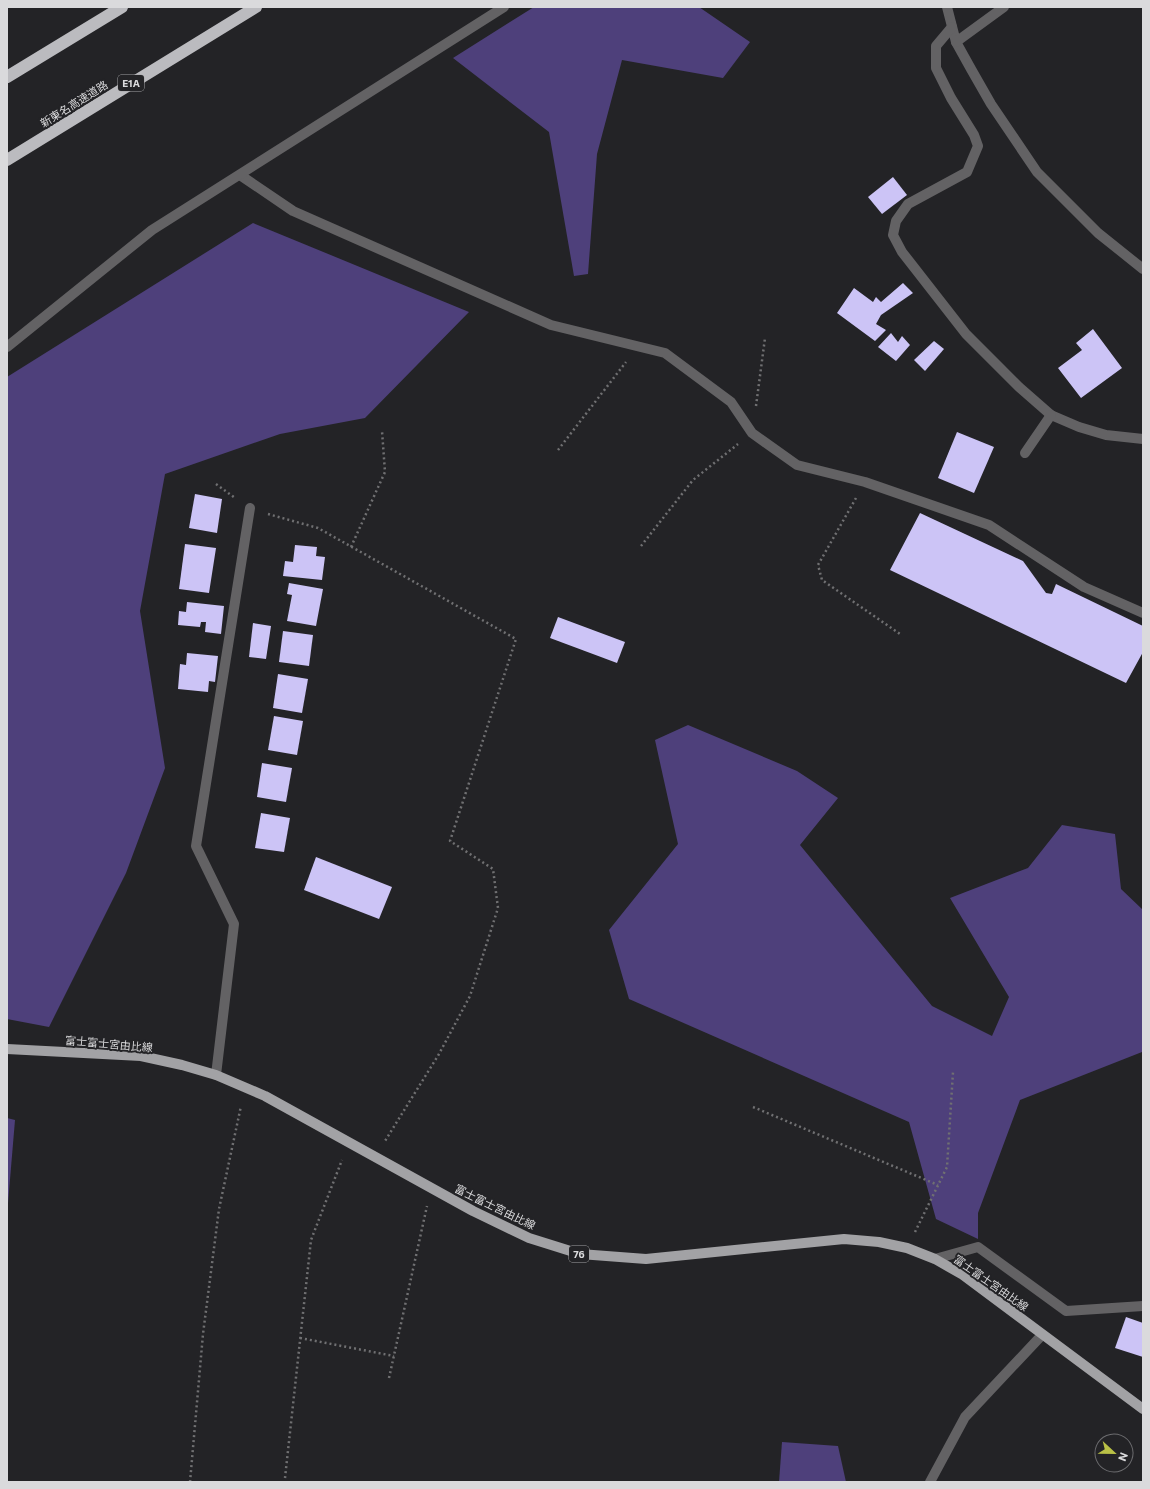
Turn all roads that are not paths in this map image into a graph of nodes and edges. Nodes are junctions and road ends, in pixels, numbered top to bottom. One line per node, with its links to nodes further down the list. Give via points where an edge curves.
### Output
1 (122, 7): 8 (highway)
2 (256, 7): 9 (highway, 新東名高速道路 / E1A)
3 (504, 7): 10 (street)
4 (947, 7): 6 (street)
5 (1004, 7): 7 (street)
6 (952, 27): 7 (street); 13 (street, via 936,46 936,68 974,134 978,146 967,172 908,204 896,220 894,235 902,252 966,334)
7 (956, 42): 11 (street, via 991,104 1037,172 1098,233)
8 (7, 77)
9 (7, 160)
10 (240, 175): 12 (street, via 152,230); 17 (street, via 293,211 551,324 665,353 731,402 752,433 797,465 865,482 989,525 1084,588)
11 (1143, 269)
12 (7, 347)
13 (1051, 415): 14 (street, via 1079,427 1106,434); 15 (street)
14 (1143, 438)
15 (1025, 453)
16 (250, 508): 19 (street, via 196,846 234,924)
17 (1143, 613)
18 (7, 1049): 19 (main road, 富士富士宮由比線 / 76, via 141,1056)
19 (216, 1075): 20 (main road, 富士富士宮由比線 / 76, via 265,1096 473,1211 529,1238 580,1254 646,1259 844,1239 908,1248)
20 (935, 1259): 21 (street, via 978,1247 1066,1311); 22 (main road, 富士富士宮由比線 / 76, via 963,1275)
21 (1143, 1306)
22 (1042, 1335): 23 (main road, 富士富士宮由比線 / 76); 24 (street, via 965,1418)
23 (1143, 1410)
24 (930, 1482)

